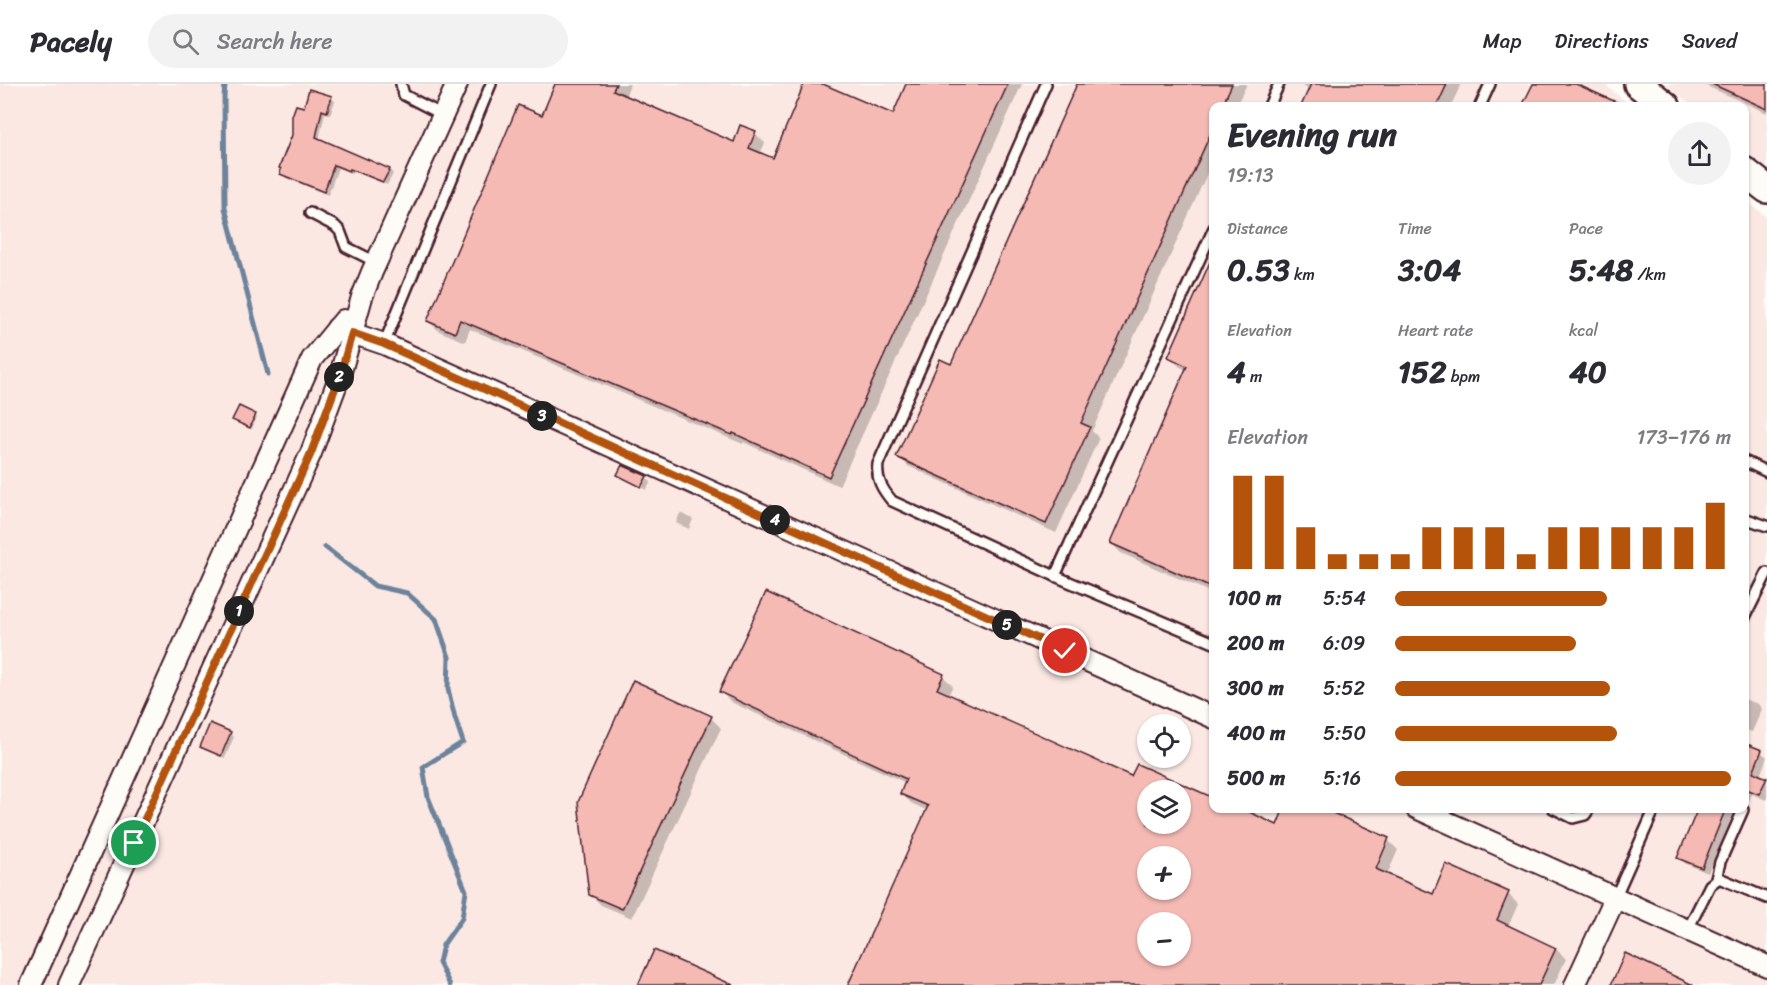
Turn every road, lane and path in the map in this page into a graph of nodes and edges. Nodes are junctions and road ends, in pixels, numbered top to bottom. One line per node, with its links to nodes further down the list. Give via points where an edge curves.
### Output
1 (401, 84): 9 (lane)
2 (409, 84): 9 (lane)
3 (457, 84): 13 (street)
4 (491, 84): 20 (lane)
5 (1046, 84): 26 (lane, via 877,472 892,501)
6 (1279, 84): 10 (lane)
7 (1490, 84): 11 (lane)
8 (1638, 84): 12 (street)
9 (405, 95): 13 (lane)
10 (1271, 102)
11 (1482, 102)
12 (1661, 102)
13 (443, 115): 18 (street)
14 (1749, 175): 15 (street)
15 (1767, 189)
16 (310, 213): 18 (lane, via 335,226 346,247)
17 (1209, 239): 26 (lane)
18 (376, 262): 19 (street)
19 (344, 330): 20 (street); 40 (street, via 312,359); 41 (street, via 340,375 311,453)
20 (384, 344): 29 (street)
21 (1749, 463): 22 (lane)
22 (1767, 472)
23 (1749, 520): 24 (lane)
24 (1767, 526)
25 (1767, 573): 27 (lane)
26 (1055, 576): 28 (lane)
27 (1749, 609)
28 (1209, 641)
29 (1209, 713)
30 (1427, 813): 36 (street)
31 (1563, 813): 32 (lane, via 1573,818)
32 (1586, 813)
33 (1652, 813): 36 (lane)
34 (1742, 813): 35 (lane)
35 (1716, 879): 37 (lane); 38 (lane)
36 (1615, 898): 38 (street); 42 (street)
37 (1767, 898)
38 (1687, 931): 39 (street)
39 (1767, 966)
40 (31, 985)
41 (69, 985)
42 (1575, 985)

